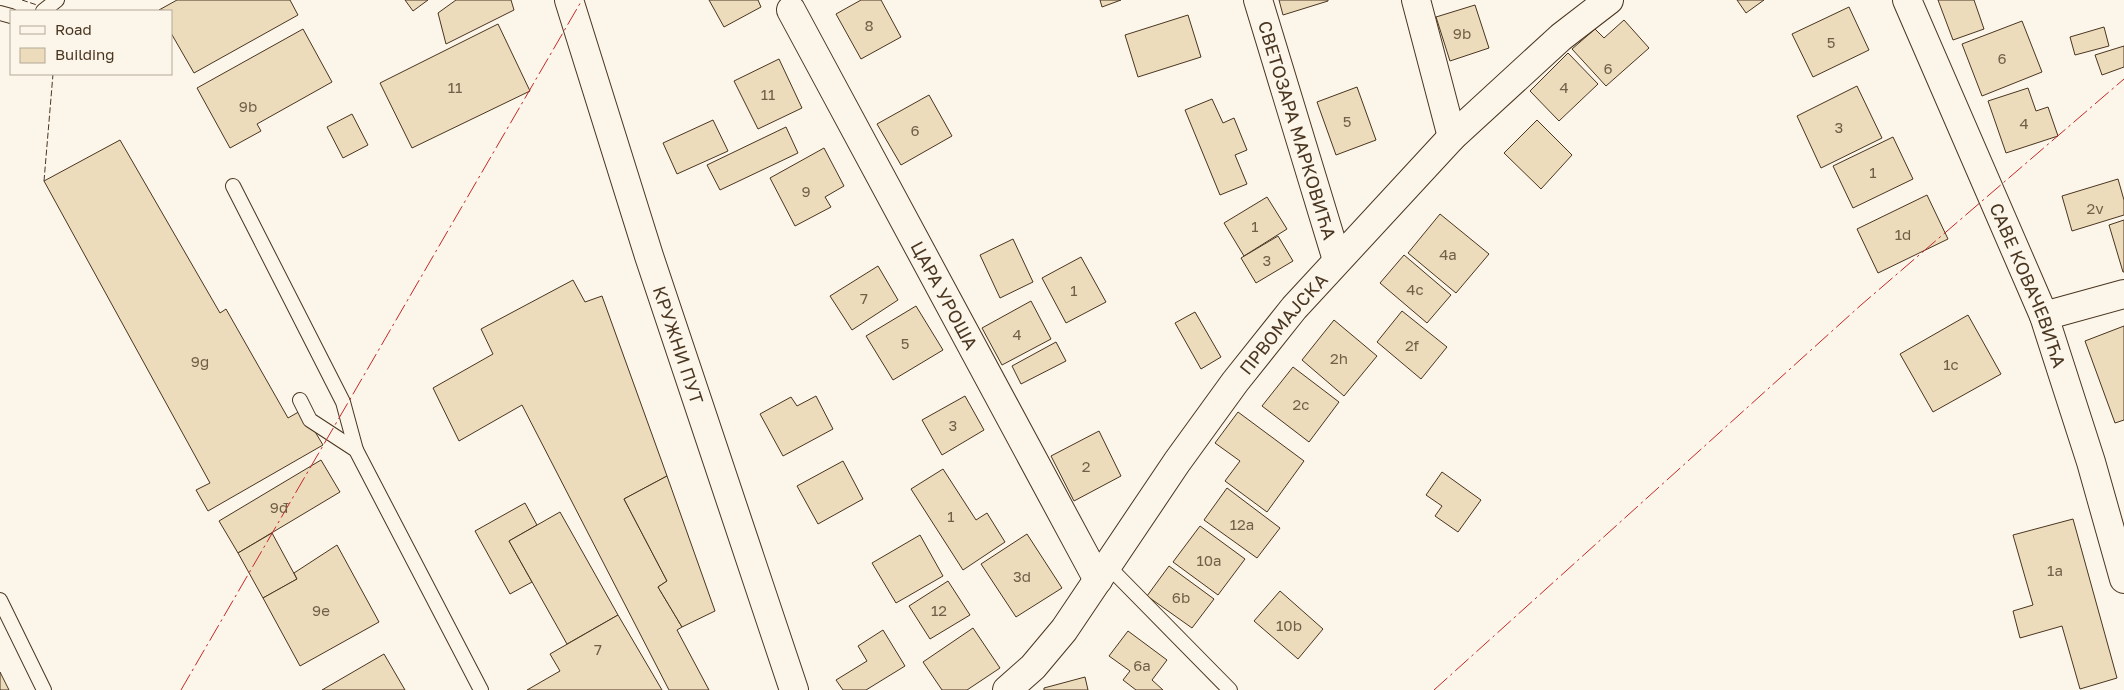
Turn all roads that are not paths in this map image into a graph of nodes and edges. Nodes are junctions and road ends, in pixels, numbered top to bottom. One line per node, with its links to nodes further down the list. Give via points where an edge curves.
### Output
1 (57, 0): 7 (lane)
2 (569, 0): 21 (street, КРУЖНИ ПУТ, via 648,256)
3 (1258, 0): 11 (street, СВЕТОЗАРА МАРКОВИЋА)
4 (1416, 0): 9 (street)
5 (1609, 0): 9 (street, ПРВОМАЈСКА, via 1561,37)
6 (1907, 0): 13 (street, САВЕ КОВАЧЕВИЋА)
7 (44, 10)
8 (791, 10): 16 (street, ЦАРА УРОША)
9 (1452, 137): 11 (street, ПРВОМАЈСКА)
10 (233, 186): 15 (lane, via 343,402)
11 (1337, 260): 16 (street, ПРВОМАЈСКА, via 1235,382)
12 (2124, 294): 13 (street)
13 (2044, 316): 17 (street, САВЕ КОВАЧЕВИЋА)
14 (300, 400): 15 (lane, via 310,420)
15 (356, 450): 20 (lane)
16 (1102, 573): 22 (street, ПРВОМАЈСКА, via 1064,630 1033,668); 23 (lane)
17 (2124, 579)
18 (0, 600): 19 (lane)
19 (44, 690)
20 (481, 690)
21 (794, 690)
22 (1007, 690)
23 (1230, 690)

